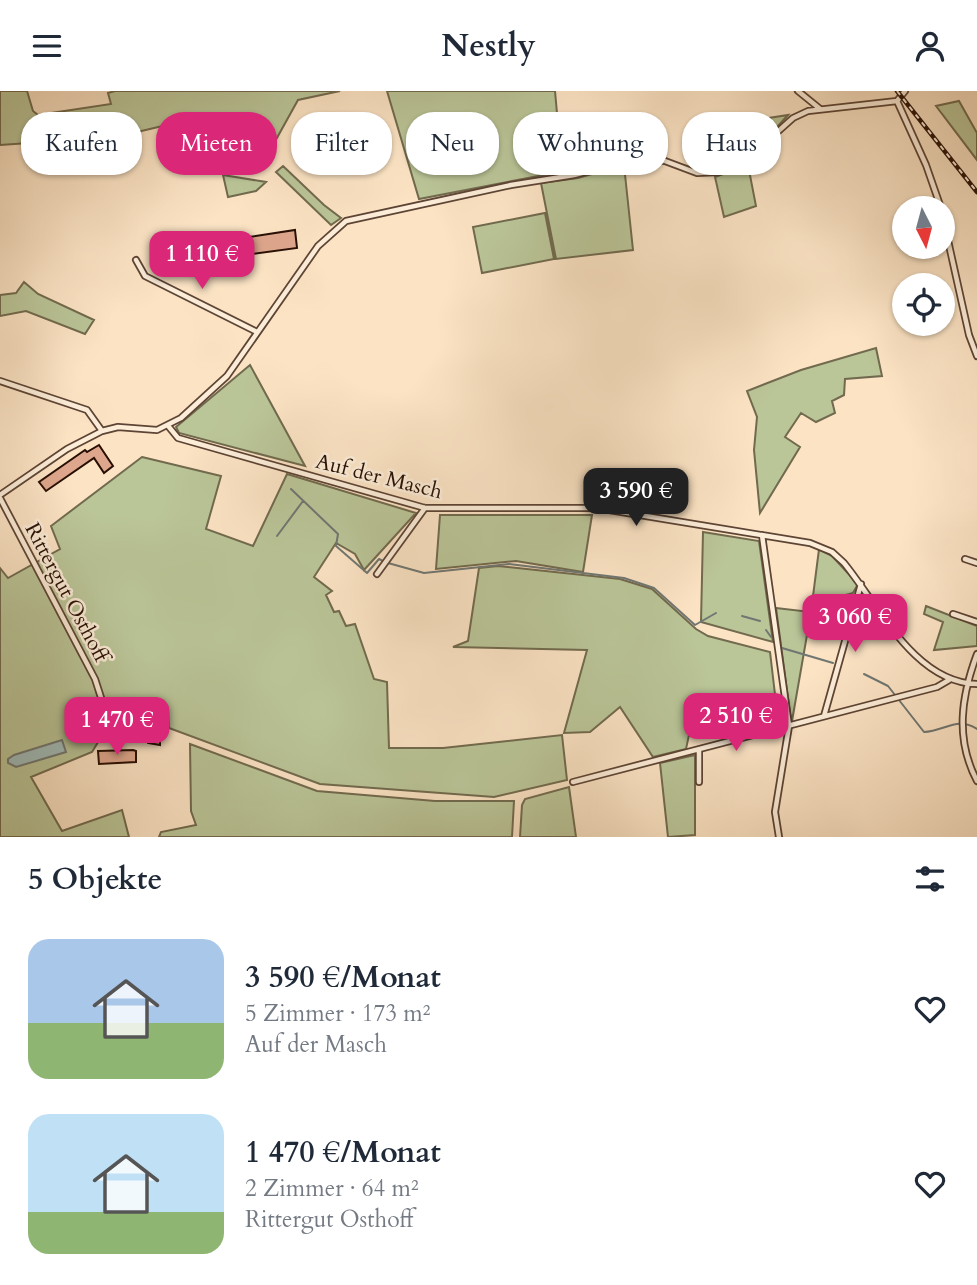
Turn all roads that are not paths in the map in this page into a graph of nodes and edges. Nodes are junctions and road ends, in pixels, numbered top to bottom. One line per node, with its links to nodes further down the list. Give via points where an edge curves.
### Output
1 (798, 91): 4 (street)
2 (905, 91): 3 (street)
3 (897, 101): 4 (street); 5 (street)
4 (819, 108): 8 (street, via 793,118 761,150 719,172 697,173 640,158 346,221 318,246)
5 (937, 196)
6 (952, 259): 9 (street)
7 (136, 260): 8 (street, via 145,276)
8 (257, 332): 11 (street, via 228,376)
9 (977, 356)
10 (0, 381): 12 (street, via 87,410)
11 (169, 427): 12 (street); 14 (street, Auf der Masch, via 178,438)
12 (102, 431): 13 (street, via 67,449)
13 (0, 497): 28 (street, Rittergut Osthoff, via 95,679)
14 (425, 508): 15 (street, Auf der Masch, via 597,509); 18 (street)
15 (762, 535): 19 (street, Auf der Masch, via 810,543 832,552); 27 (street)
16 (965, 559): 17 (street)
17 (977, 563)
18 (377, 574)
19 (861, 584): 23 (street, Auf der Masch, via 905,643); 26 (street)
20 (953, 614): 21 (street)
21 (977, 622)
22 (977, 654): 24 (street)
23 (949, 680): 24 (street); 26 (street)
24 (967, 684): 25 (street); 30 (street, via 961,724)
25 (977, 684)
26 (824, 717): 27 (street)
27 (789, 726): 29 (street); 33 (street, via 775,812)
28 (115, 741)
29 (699, 750): 31 (street); 32 (street)
30 (977, 781)
31 (573, 782)
32 (699, 782)
33 (779, 837)

